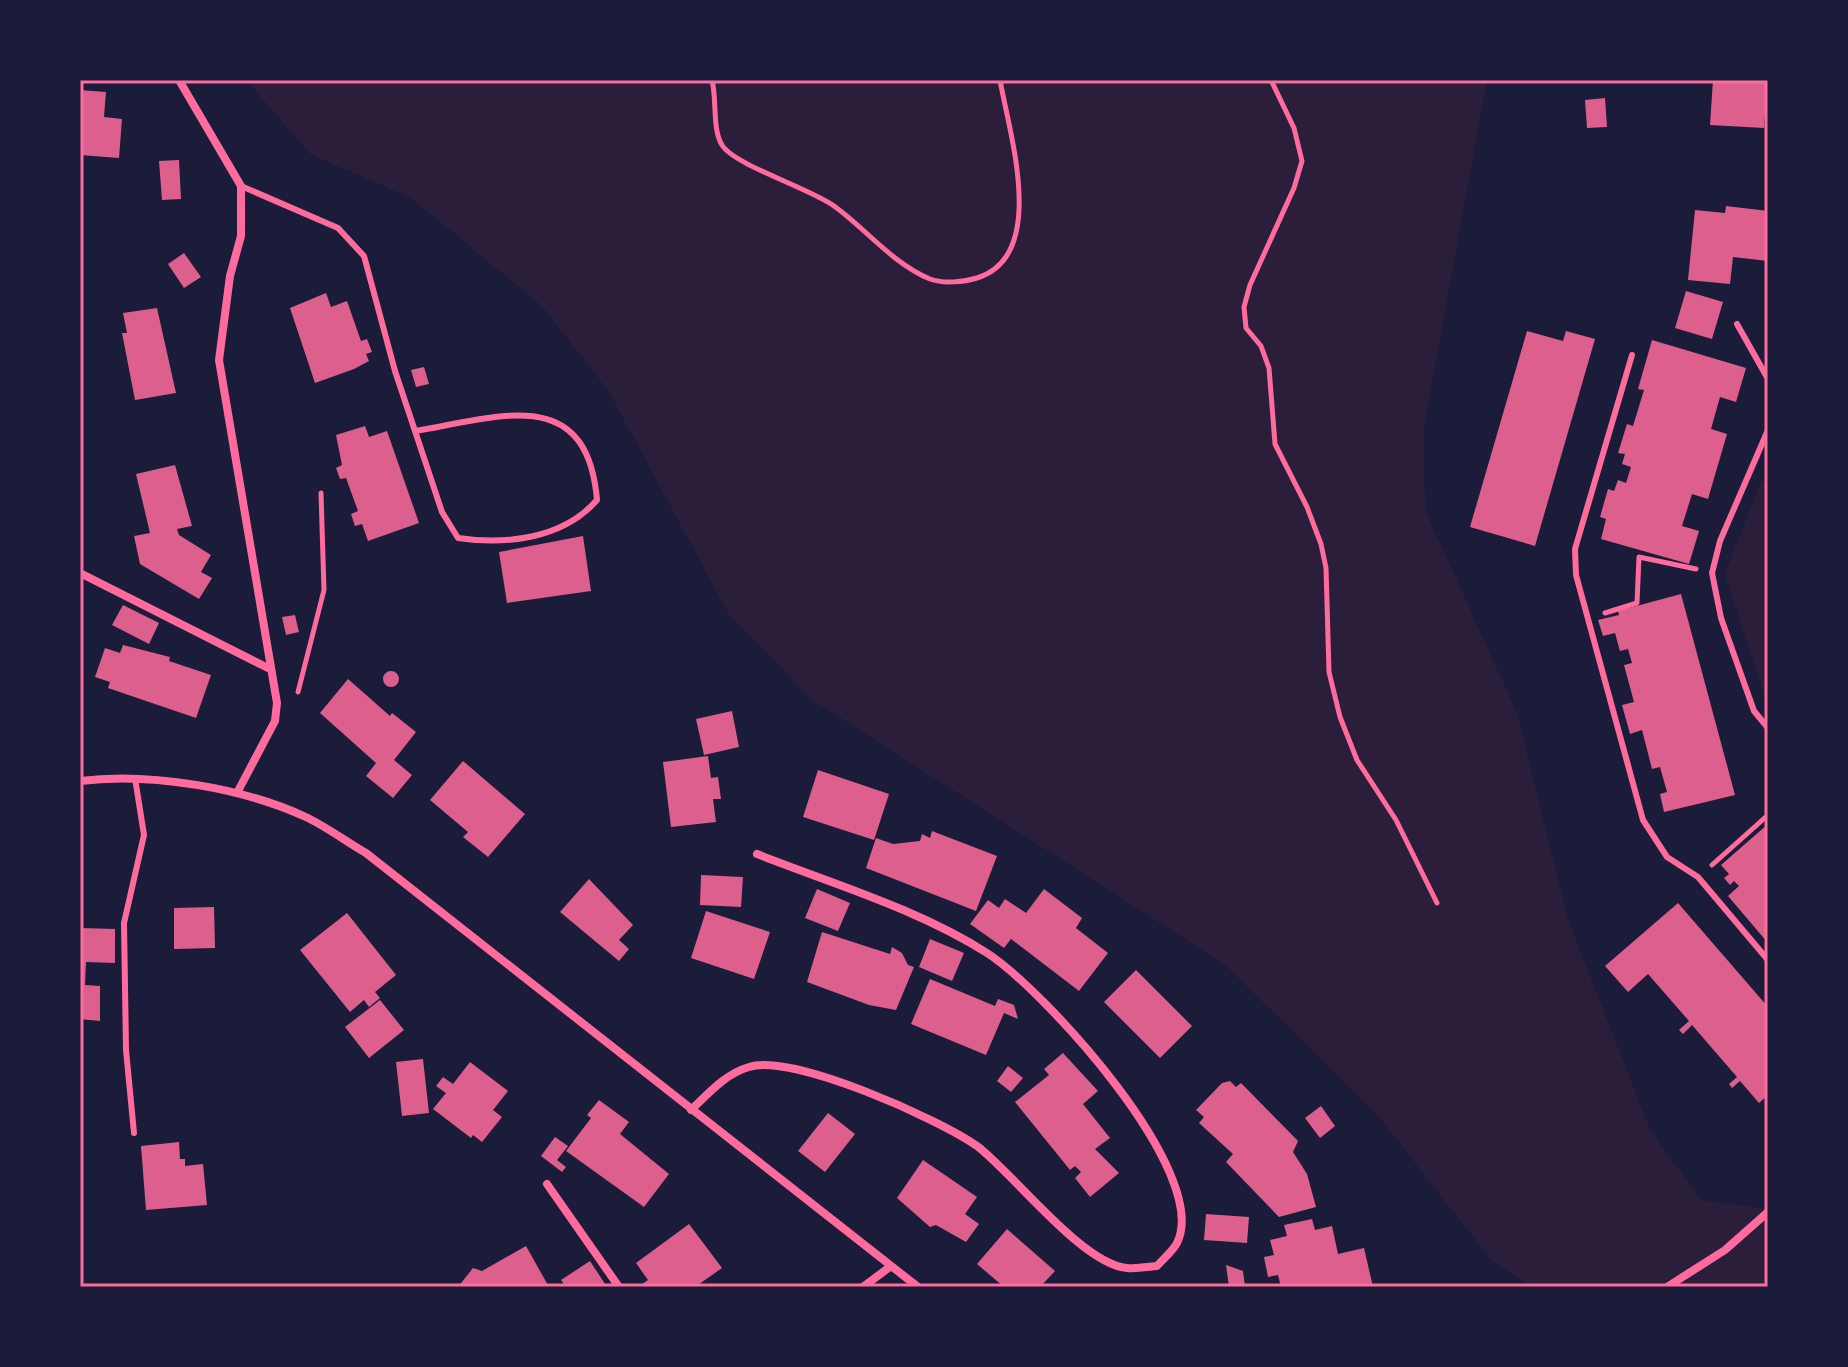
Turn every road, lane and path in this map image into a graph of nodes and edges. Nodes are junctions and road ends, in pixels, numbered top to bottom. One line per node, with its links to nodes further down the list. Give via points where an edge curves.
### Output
1 (179, 80): 5 (street)
2 (712, 80): 3 (path, via 722,146 734,156 811,191 907,267 933,280 966,281 992,273 1009,252 1019,224 1020,192)
3 (1000, 80)
4 (1271, 80): 24 (path, via 1294,128 1302,161 1250,285 1246,328 1261,346 1269,368 1275,444 1321,544 1329,672 1340,717 1357,760 1396,820)
5 (241, 186): 10 (lane, via 338,228 364,256); 15 (street, via 241,236 219,360)
6 (1737, 324): 8 (lane)
7 (1632, 355): 14 (lane, via 1575,549)
8 (1768, 379)
9 (1768, 430): 13 (lane, via 1720,541)
10 (415, 431): 10 (lane, via 442,512 458,538 515,542 582,518 597,500 594,468 576,434 552,418 507,416)
11 (321, 493): 16 (path, via 324,590 299,690)
12 (80, 573): 15 (street)
13 (1712, 573): 14 (path, via 1639,557 1637,603); 17 (lane, via 1721,618 1754,711)
14 (1588, 618): 23 (lane, via 1643,820 1667,857)
15 (268, 668): 16 (street, via 277,703)
16 (275, 721): 20 (street)
17 (1768, 728)
18 (135, 778): 19 (street); 20 (street); 27 (lane, via 144,835 124,923 126,1050)
19 (80, 781)
20 (237, 793): 26 (street, via 307,818 366,853)
21 (1768, 815): 23 (path)
22 (757, 854): 26 (street, via 917,917 988,954 1050,1009 1109,1072 1167,1164 1181,1213 1178,1242 1157,1266 1124,1268 1088,1251 976,1145 879,1096 793,1067 751,1066 722,1080)
23 (1698, 877): 25 (lane)
24 (1437, 903)
25 (1768, 960)
26 (691, 1110): 30 (street)
27 (134, 1133)
28 (547, 1184): 31 (street)
29 (1768, 1212): 34 (street, via 1725,1250)
30 (891, 1266): 32 (street); 33 (street)
31 (619, 1287)
32 (863, 1287)
33 (918, 1287)
34 (1667, 1287)

